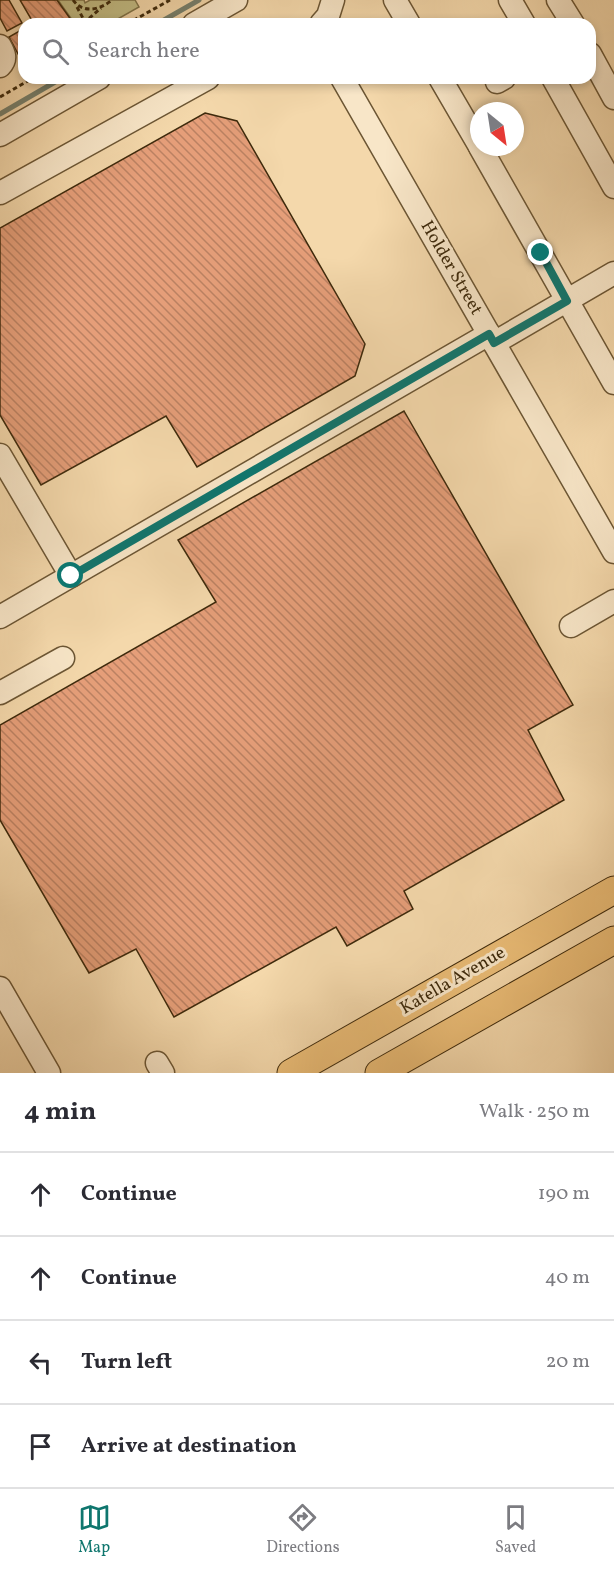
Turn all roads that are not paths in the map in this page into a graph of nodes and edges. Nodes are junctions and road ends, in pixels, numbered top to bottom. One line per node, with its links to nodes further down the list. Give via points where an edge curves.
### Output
1 (236, 0): 6 (street)
2 (333, 0): 7 (street, via 328,16)
3 (395, 0): 8 (street)
4 (510, 0): 9 (street)
5 (558, 0): 10 (street)
6 (204, 18)
7 (323, 18)
8 (406, 18)
9 (520, 18)
10 (569, 18)
11 (596, 65): 17 (street)
12 (89, 84): 19 (street)
13 (197, 84): 22 (street)
14 (345, 84): 25 (street, Holder Street)
15 (443, 84): 18 (street)
16 (556, 84): 21 (street)
17 (614, 98)
18 (470, 130)
19 (0, 135)
20 (485, 156): 24 (street)
21 (614, 187)
22 (0, 194)
23 (614, 273): 24 (street)
24 (567, 301): 25 (street); 26 (street)
25 (491, 338): 29 (street, Holder Street); 30 (street)
26 (608, 356): 27 (street)
27 (614, 382)
28 (0, 455): 30 (street)
29 (614, 552)
30 (71, 576): 32 (street)
31 (614, 601): 33 (street)
32 (0, 617)
33 (571, 626)
34 (63, 658): 35 (street)
35 (0, 693)
36 (614, 890): 40 (main road, Katella Avenue)
37 (614, 940): 41 (main road)
38 (3, 1001): 39 (street)
39 (49, 1073)
40 (291, 1073)
41 (379, 1073)

